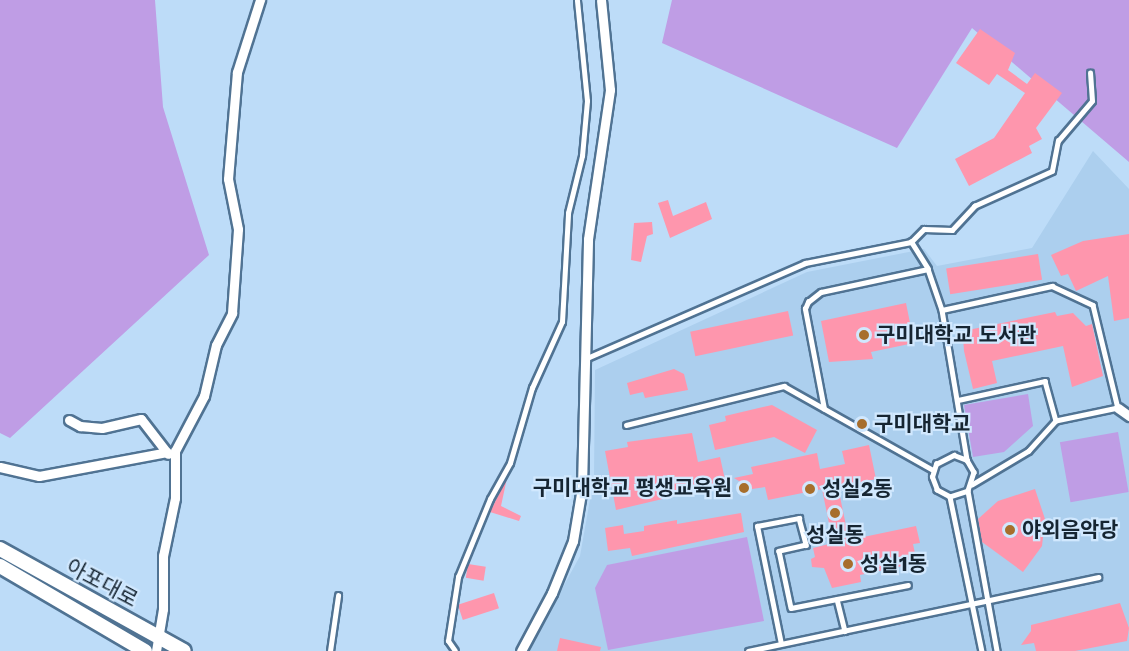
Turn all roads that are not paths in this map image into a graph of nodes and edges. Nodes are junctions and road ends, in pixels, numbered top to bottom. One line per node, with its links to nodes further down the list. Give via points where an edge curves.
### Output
1 (260, 0): 18 (street, via 237,72 228,179 238,229 232,313 216,345 204,396 182,432)
2 (577, 0): 38 (lane, via 587,101 582,156 568,213 562,322 532,388 510,463 490,499 458,577 448,641)
3 (601, 0): 8 (street, via 610,90 588,239)
4 (1090, 73): 5 (lane, via 1092,101 1058,141 1052,171 974,206 952,230 924,229)
5 (911, 243): 6 (lane); 8 (lane, via 805,262)
6 (928, 269): 7 (lane); 11 (lane, via 821,292 808,302 805,309)
7 (942, 310): 9 (lane); 10 (lane, via 1052,286 1093,304)
8 (587, 358): 39 (street, via 582,487 573,541 552,593)
9 (958, 400): 14 (lane, via 1045,381); 17 (lane)
10 (1118, 408): 12 (street); 14 (lane)
11 (824, 409): 15 (lane, via 784,386); 20 (lane)
12 (1129, 416)
13 (69, 420): 16 (street, via 102,428 141,419)
14 (1056, 421): 21 (lane, via 1029,451)
15 (626, 425)
16 (167, 452): 18 (street); 19 (street, via 39,476)
17 (967, 460): 20 (lane, via 948,456); 21 (lane, via 974,472)
18 (173, 461): 33 (street, via 175,498 164,556 163,609)
19 (0, 466)
20 (933, 470): 23 (lane, via 933,484)
21 (972, 485): 22 (lane)
22 (968, 491): 23 (lane); 30 (lane)
23 (950, 497): 31 (lane)
24 (0, 549): 33 (main road, 아포대로)
25 (0, 566): 35 (main road, 아포대로)
26 (1098, 578): 30 (lane)
27 (908, 585): 29 (lane)
28 (338, 596): 37 (lane)
29 (837, 599): 32 (lane); 34 (lane, via 791,608 779,551 806,545 799,518 757,526)
30 (986, 600): 31 (lane); 42 (lane)
31 (972, 603): 32 (lane); 41 (lane)
32 (845, 631): 34 (lane)
33 (157, 644): 36 (main road, 아포대로)
34 (781, 644): 40 (lane)
35 (145, 651)
36 (184, 651)
37 (330, 651)
38 (454, 651)
39 (521, 651)
40 (748, 651)
41 (982, 651)
42 (997, 651)

